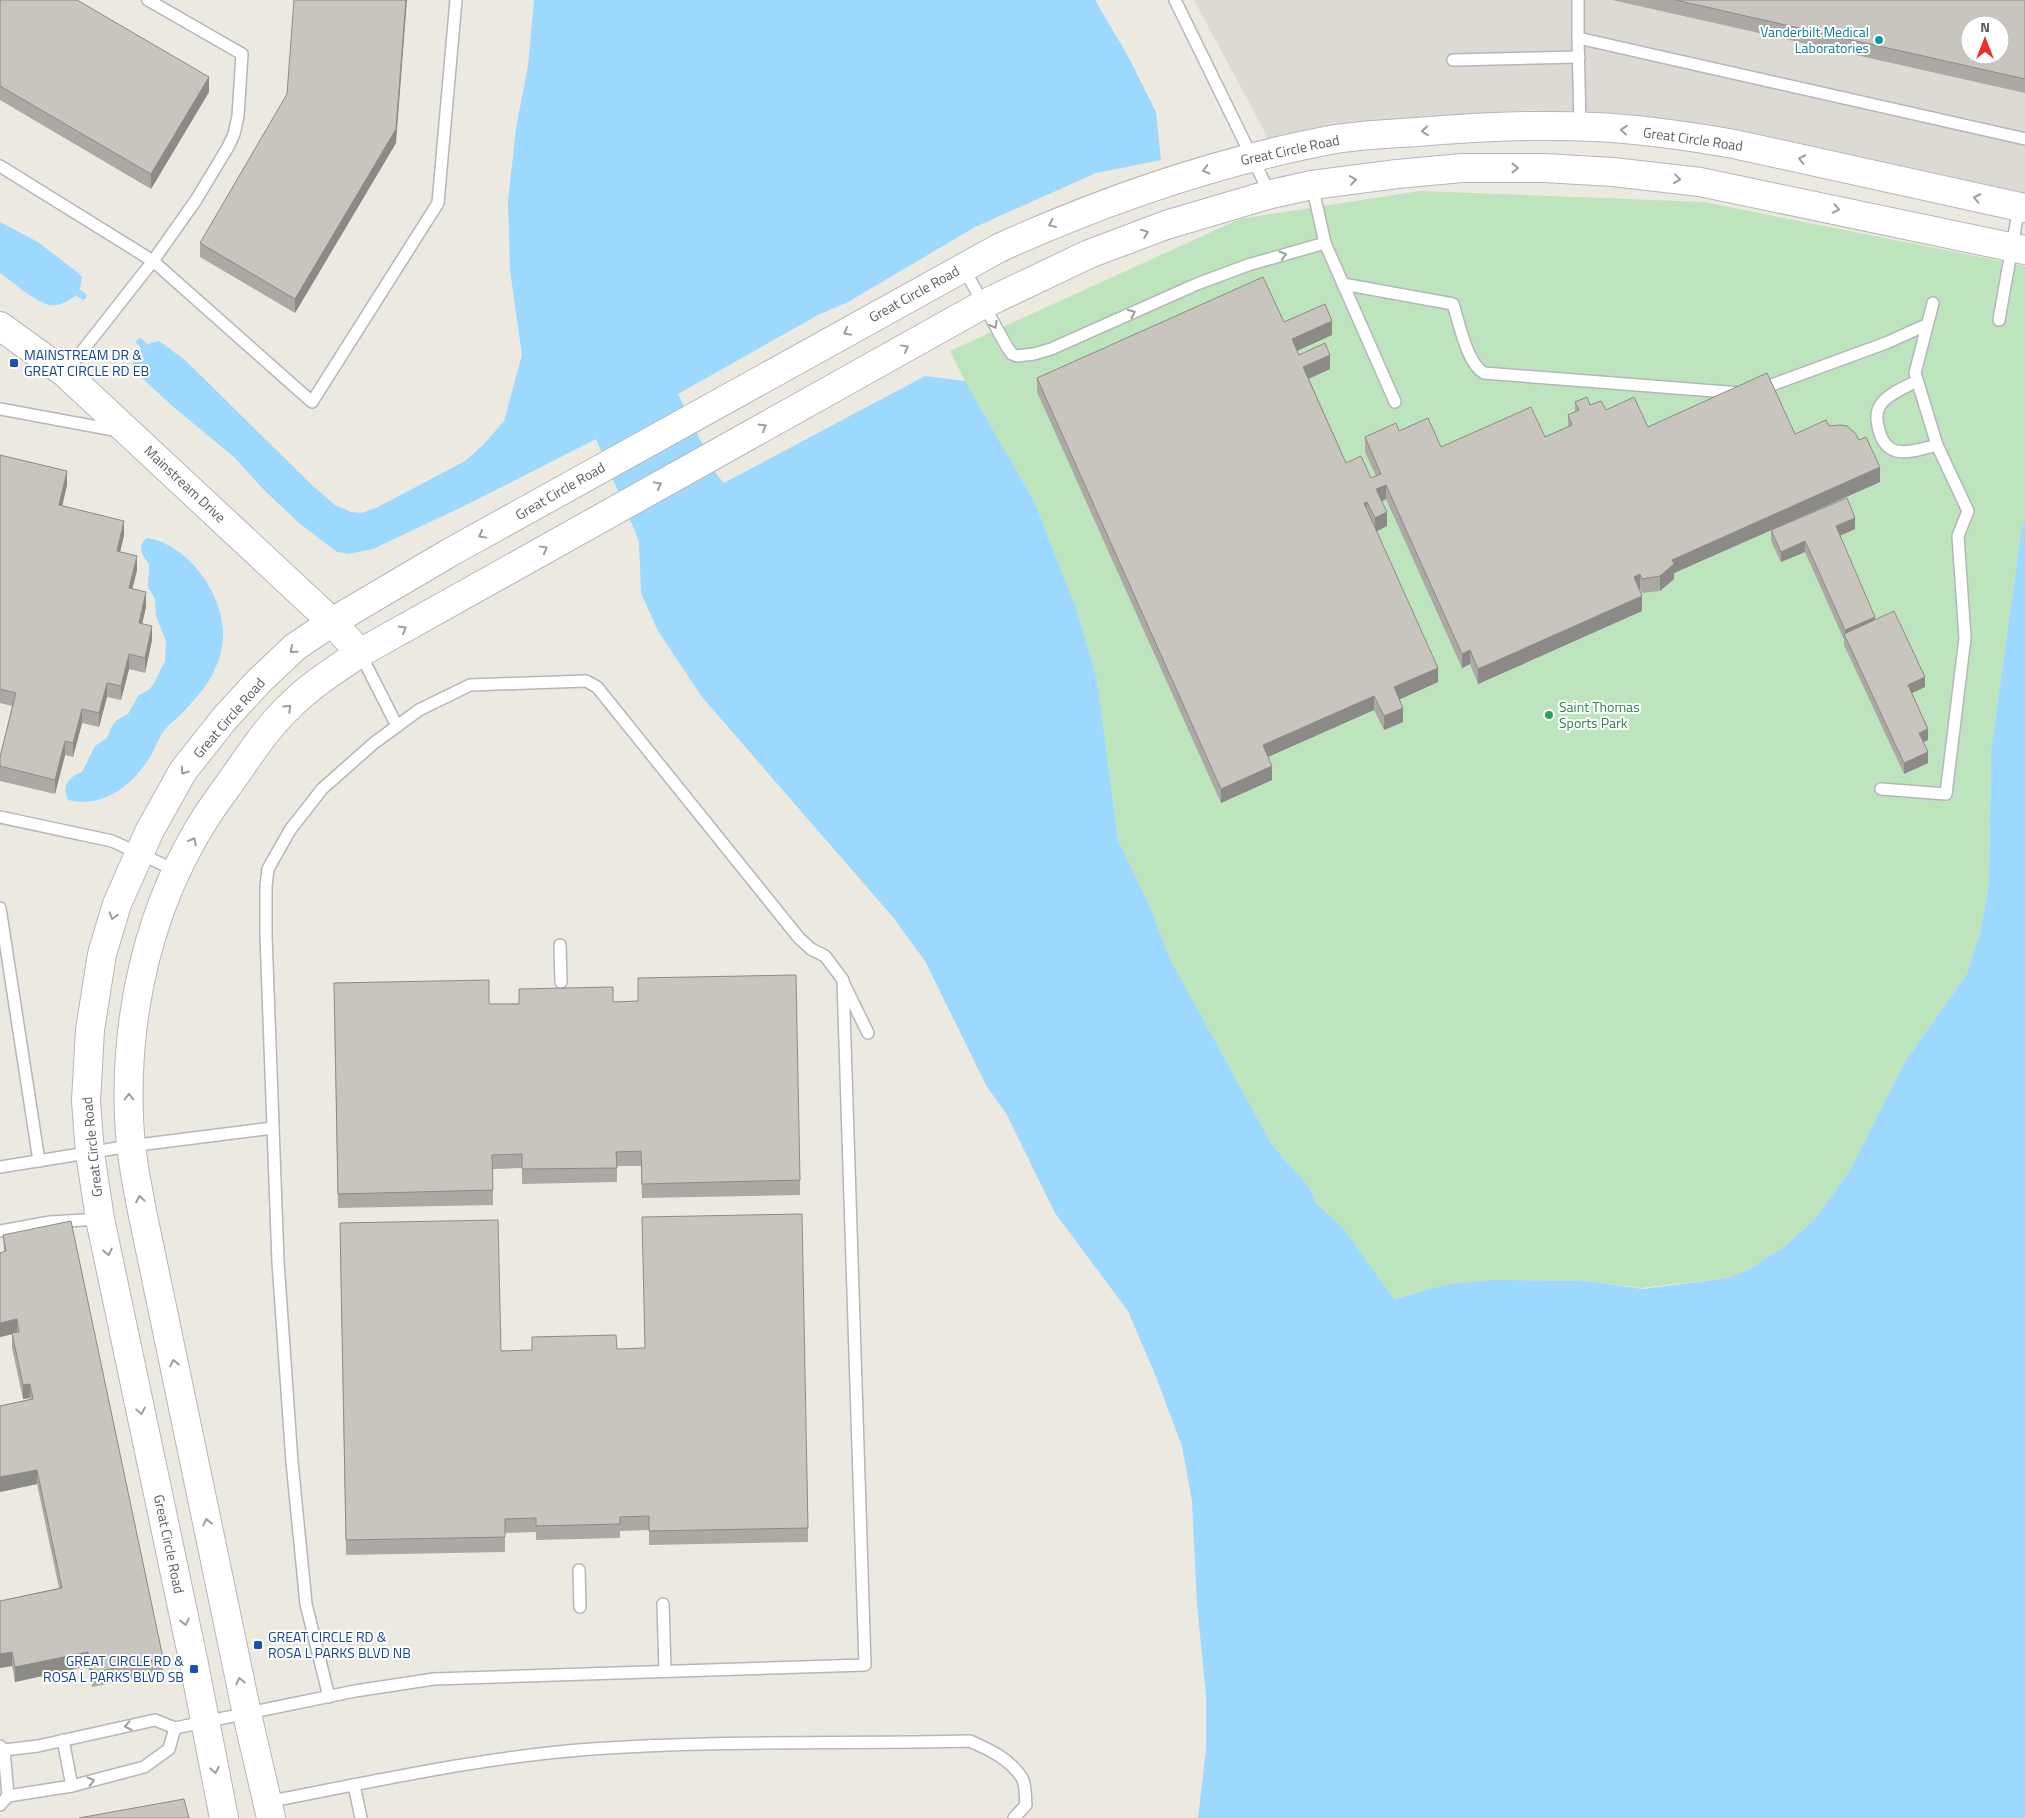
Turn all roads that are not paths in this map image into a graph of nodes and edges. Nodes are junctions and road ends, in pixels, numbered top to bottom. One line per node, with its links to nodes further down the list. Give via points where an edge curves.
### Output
1 (148, 0): 17 (lane, via 242,54 234,134 210,178)
2 (456, 0): 17 (lane, via 438,203 312,402)
3 (1175, 0): 10 (lane)
4 (1578, 0): 5 (lane)
5 (1578, 38): 6 (lane); 9 (lane)
6 (1579, 57): 7 (lane); 8 (lane)
7 (1453, 60)
8 (1580, 126): 10 (street, Great Circle Road, one-way to 10, via 1509,126 1384,134 1332,140); 14 (street, Great Circle Road, one-way to 8, via 1734,144 1688,136)
9 (2025, 139)
10 (1253, 158): 13 (lane); 18 (street, Great Circle Road, one-way to 18, via 1200,171 1124,196 1060,221)
11 (0, 166): 17 (lane)
12 (1312, 185): 13 (street); 15 (lane); 16 (street, one-way to 16, via 1462,168 1613,172 1700,182)
13 (1270, 194): 21 (street, one-way to 13, via 1089,254 1166,225)
14 (2022, 207): 16 (lane)
15 (1325, 242): 19 (lane); 21 (lane, one-way to 15, via 1012,354 1034,354 1206,281)
16 (2018, 248): 22 (lane)
17 (153, 261): 25 (lane)
18 (963, 267): 21 (lane); 31 (street, Great Circle Road, one-way to 31, via 449,553)
19 (1344, 284): 23 (lane, via 1453,304 1472,362 1484,373 1750,394); 27 (lane)
20 (1933, 304): 23 (lane)
21 (982, 305): 32 (street, one-way to 21)
22 (1999, 320)
23 (1926, 325): 26 (lane, via 1915,373)
24 (0, 326): 25 (street, Mainstream Drive)
25 (65, 373): 29 (street, Mainstream Drive)
26 (1917, 381): 30 (lane); 30 (lane, via 1890,396 1880,406 1876,420 1879,433 1889,448 1897,452)
27 (1395, 402)
28 (0, 409): 29 (lane)
29 (132, 434): 31 (street, Mainstream Drive)
30 (1937, 445): 34 (lane, via 1968,511 1958,536 1965,638 1946,794)
31 (332, 622): 32 (street, Mainstream Drive); 36 (street, Great Circle Road, one-way to 36, via 295,647 225,718 183,771)
32 (360, 653): 33 (lane); 37 (street, one-way to 32, via 205,818 269,728 312,686)
33 (397, 726): 40 (lane, via 419,710 470,685 586,681 597,687 799,938 825,956); 43 (lane, via 322,789 290,830 268,869 266,936)
34 (1881, 789)
35 (0, 817): 36 (lane, via 112,841)
36 (139, 854): 37 (lane); 45 (street, Great Circle Road, one-way to 45, via 117,904 102,954 90,1030 86,1092)
37 (178, 871): 44 (street, one-way to 37, via 129,1068 139,983 150,938)
38 (0, 908): 46 (lane)
39 (560, 946): 41 (lane)
40 (842, 980): 42 (lane); 53 (lane, via 866,1665)
41 (561, 982)
42 (868, 1034)
43 (273, 1128): 44 (lane); 54 (lane, via 278,1262 292,1462 306,1604)
44 (130, 1146): 45 (lane); 55 (street, one-way to 44)
45 (90, 1152): 46 (lane); 48 (street, Great Circle Road)
46 (40, 1161): 47 (lane)
47 (0, 1168)
48 (100, 1219): 49 (lane, via 35,1224); 56 (street, Great Circle Road, one-way to 56)
49 (0, 1231)
50 (580, 1570): 52 (lane)
51 (663, 1604): 53 (lane)
52 (580, 1606)
53 (665, 1670): 54 (lane, via 434,1679)
54 (329, 1697): 55 (lane)
55 (247, 1714): 56 (lane); 63 (street)
56 (206, 1722): 57 (lane); 64 (street, Great Circle Road, one-way to 64)
57 (175, 1728): 58 (lane, one-way to 58, via 155,1720); 61 (lane, one-way to 57, via 144,1767 169,1749)
58 (63, 1740): 59 (lane, via 38,1746); 61 (lane)
59 (2, 1748): 62 (lane)
60 (354, 1785): 63 (lane); 65 (lane); 66 (lane, via 426,1770 593,1749 970,1741 996,1752 1023,1779 1026,1805)
61 (72, 1786): 62 (lane)
62 (4, 1800)
63 (269, 1810)
64 (224, 1818)
65 (361, 1818)
66 (1014, 1818)

